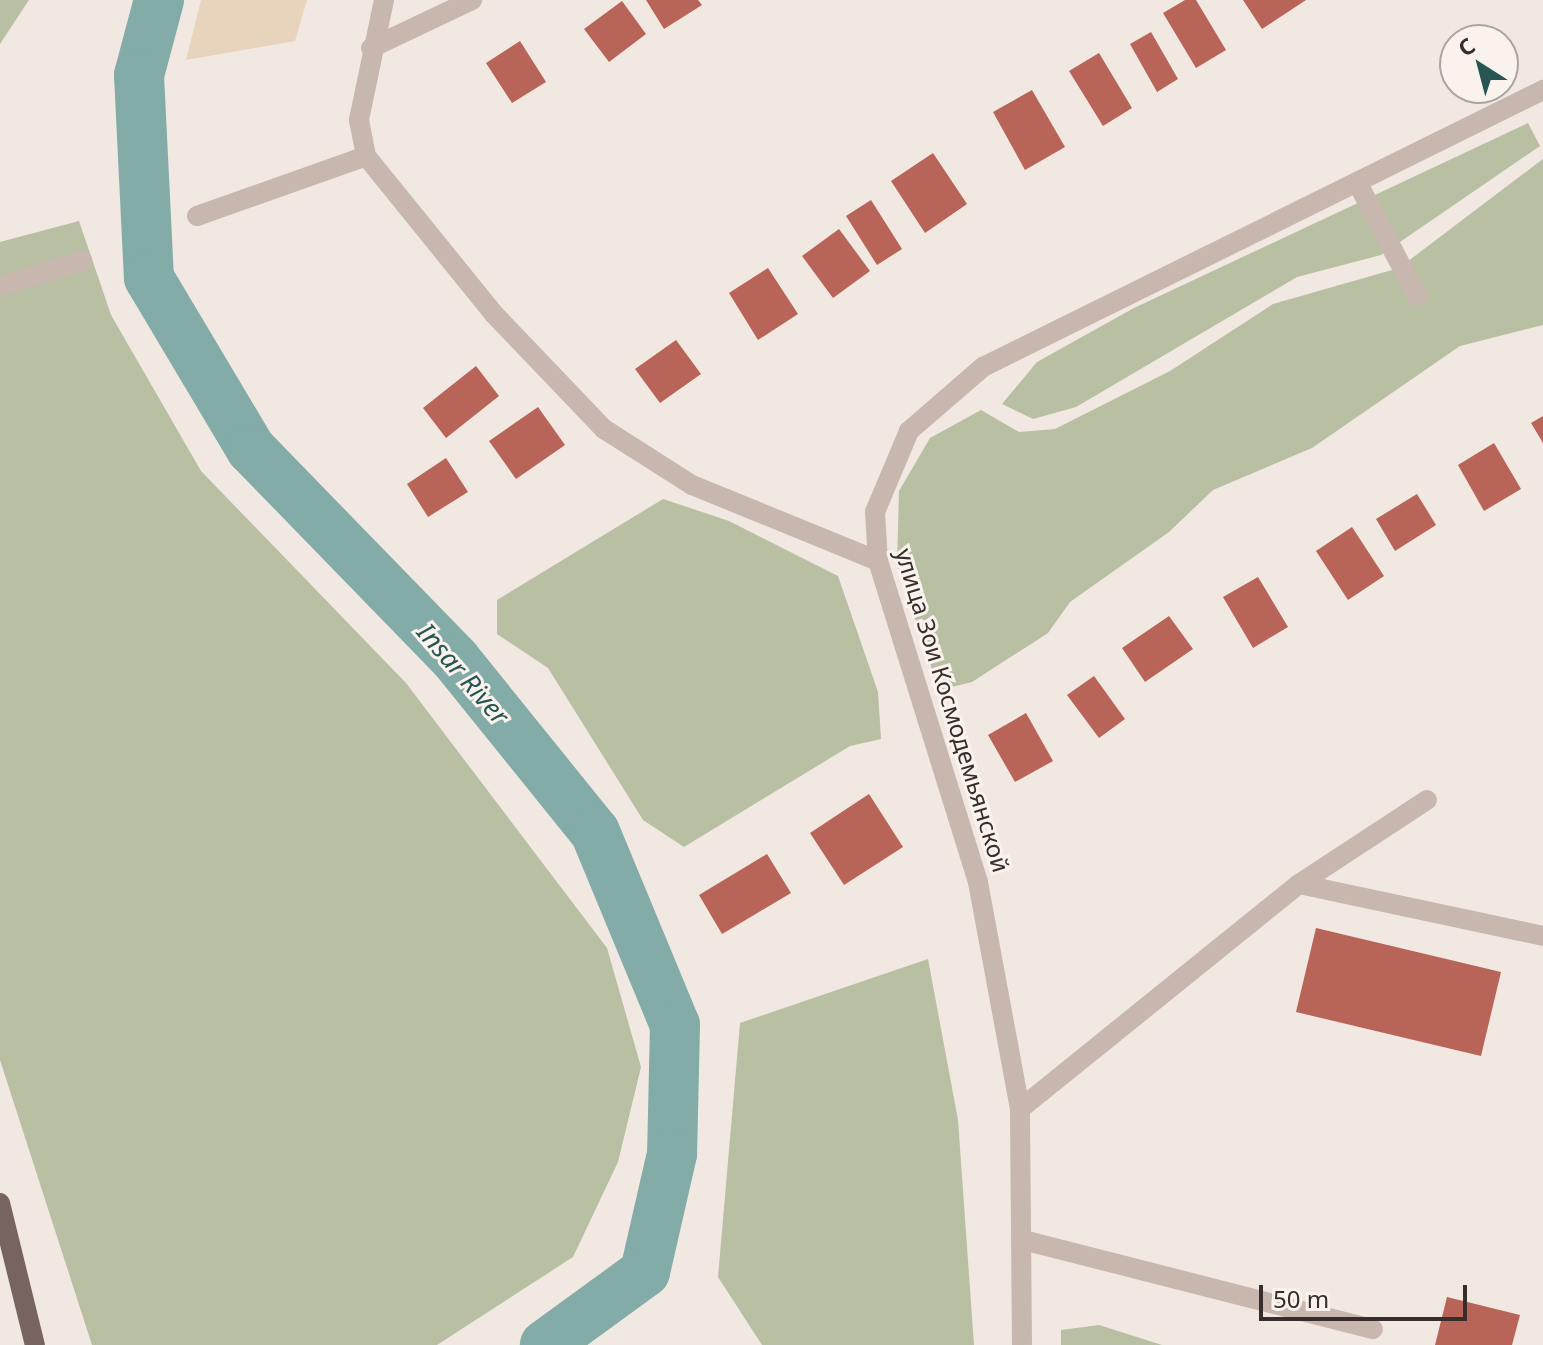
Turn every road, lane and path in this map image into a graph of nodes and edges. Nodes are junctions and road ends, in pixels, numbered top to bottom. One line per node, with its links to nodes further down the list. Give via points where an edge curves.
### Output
1 (384, 0): 3 (street)
2 (472, 0): 3 (street)
3 (371, 48): 5 (street, via 359,120)
4 (1543, 90): 6 (street, улица Зои Космодемьянской)
5 (366, 156): 7 (street); 11 (street, via 493,313 604,429 692,485)
6 (1357, 182): 10 (street); 11 (street, улица Зои Космодемьянской, via 983,367 909,431 875,512)
7 (197, 216)
8 (82, 261): 9 (street)
9 (0, 286)
10 (1417, 296)
11 (878, 561): 15 (street, улица Зои Космодемьянской, via 978,882)
12 (1427, 800): 13 (street)
13 (1299, 884): 14 (street); 15 (street)
14 (1543, 936)
15 (1020, 1109): 17 (street, улица Зои Космодемьянской)
16 (0, 1203): 19 (main road)
17 (1023, 1240): 18 (street); 20 (street, улица Зои Космодемьянской)
18 (1373, 1329)
19 (35, 1345)
20 (1022, 1345)

